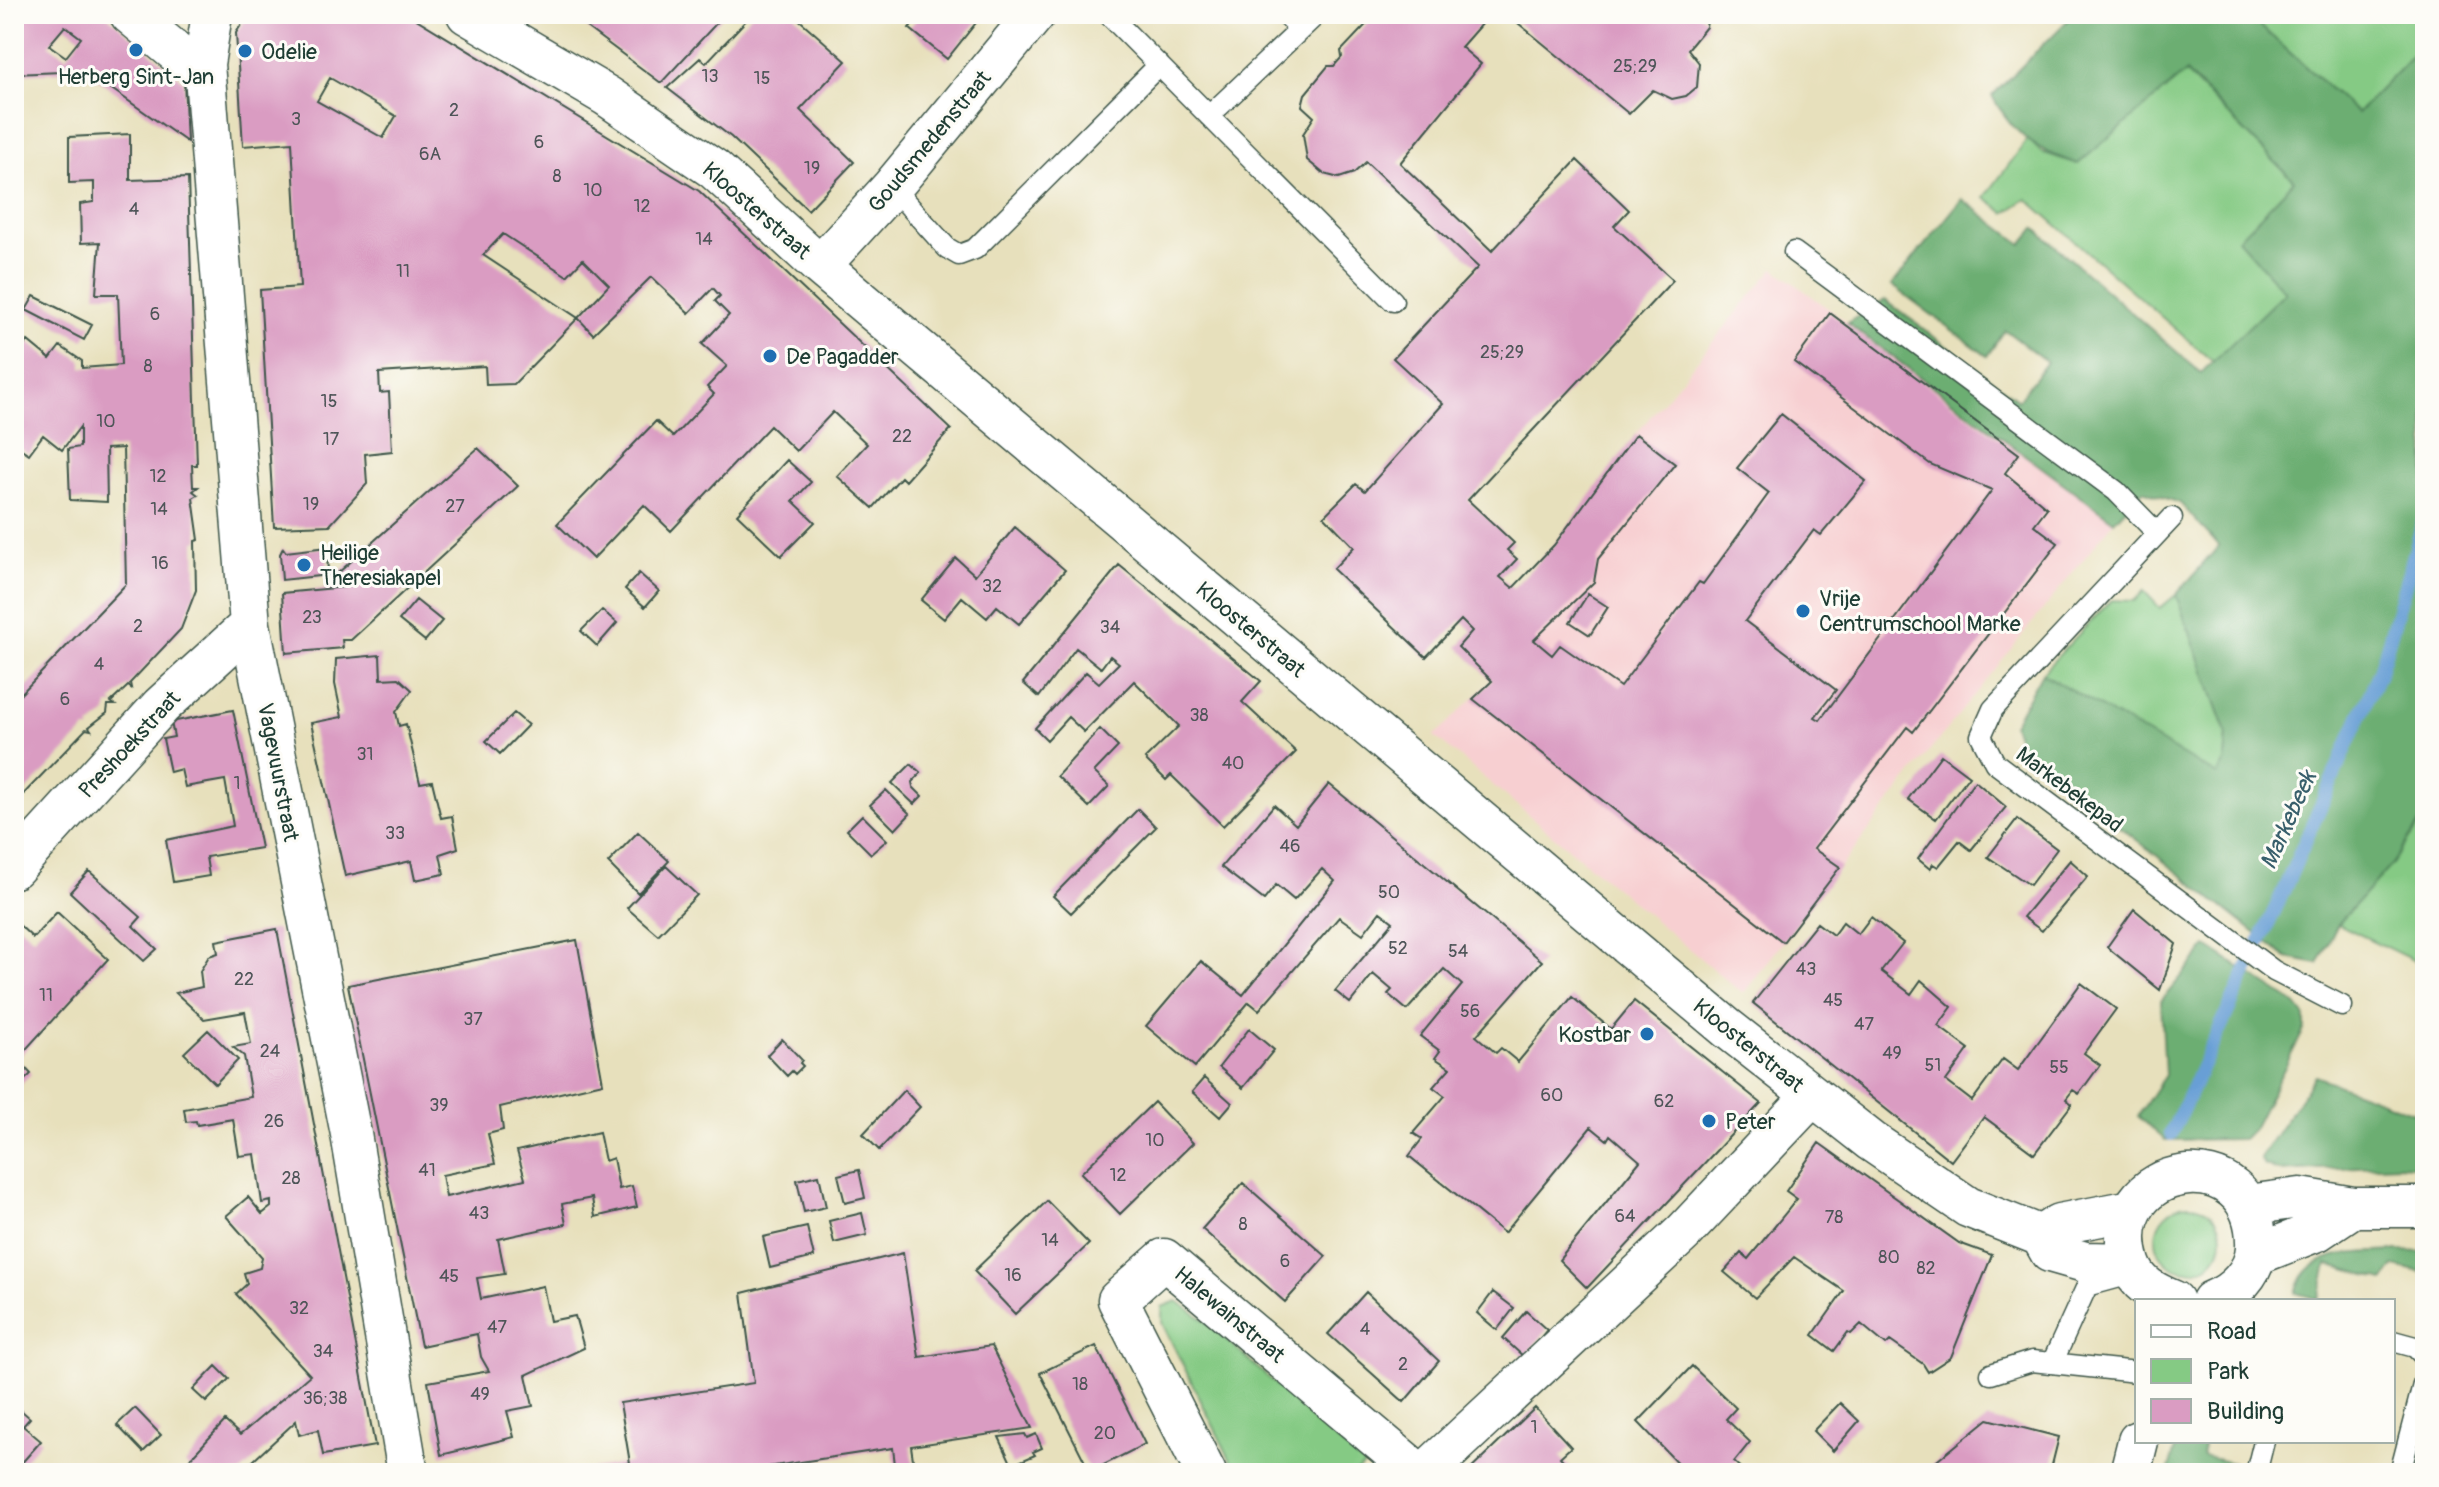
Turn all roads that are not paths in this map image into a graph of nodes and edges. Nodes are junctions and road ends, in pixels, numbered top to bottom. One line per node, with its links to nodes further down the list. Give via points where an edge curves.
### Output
1 (130, 14): 9 (street)
2 (212, 14): 9 (street, Vagevuurstraat)
3 (467, 14): 14 (street, Kloosterstraat, via 607,96 714,169)
4 (1035, 14): 12 (street, Goudsmedenstraat)
5 (1108, 14): 10 (lane)
6 (1285, 14): 8 (lane)
7 (1317, 14): 8 (lane)
8 (1300, 30): 11 (lane)
9 (193, 61): 16 (street, Vagevuurstraat)
10 (1159, 65): 11 (lane); 12 (lane, via 975,249 959,255 947,248)
11 (1209, 116): 15 (lane)
12 (892, 187): 14 (street, Goudsmedenstraat)
13 (1794, 252): 18 (lane, Markebekepad, via 2165,526 1993,709 1981,736 1995,763 2274,971)
14 (820, 266): 19 (street, Kloosterstraat)
15 (1393, 301)
16 (250, 625): 17 (street, Preshoekstraat, via 161,706); 36 (street, Vagevuurstraat, via 351,1134)
17 (14, 868)
18 (2342, 1006)
19 (1812, 1096): 24 (street, Kloosterstraat, via 1968,1207); 39 (street, via 1683,1233)
20 (2248, 1205): 21 (street, via 2300,1198); 23 (street, via 2220,1180 2202,1174 2156,1183); 25 (street, via 2257,1227)
21 (2353, 1207): 22 (street); 25 (street, via 2317,1231)
22 (2425, 1207)
23 (2132, 1210): 24 (street, via 2059,1224); 26 (street, via 2126,1239)
24 (2041, 1236): 26 (street, Kloosterstraat, via 2050,1252)
25 (2256, 1255): 27 (street, via 2237,1287)
26 (2149, 1286): 30 (lane, via 2087,1286)
27 (2216, 1299)
28 (2395, 1342): 29 (lane, via 2415,1347)
29 (2425, 1357)
30 (2053, 1361): 31 (lane); 32 (lane)
31 (2135, 1372)
32 (1991, 1374)
33 (2425, 1377): 42 (lane)
34 (2138, 1443): 40 (street)
35 (2264, 1443): 41 (lane)
36 (408, 1473)
37 (1206, 1473): 38 (street, Halewainstraat, via 1118,1300 1164,1259)
38 (1418, 1473)
39 (1425, 1473)
40 (2130, 1473)
41 (2256, 1473)
42 (2400, 1473)

